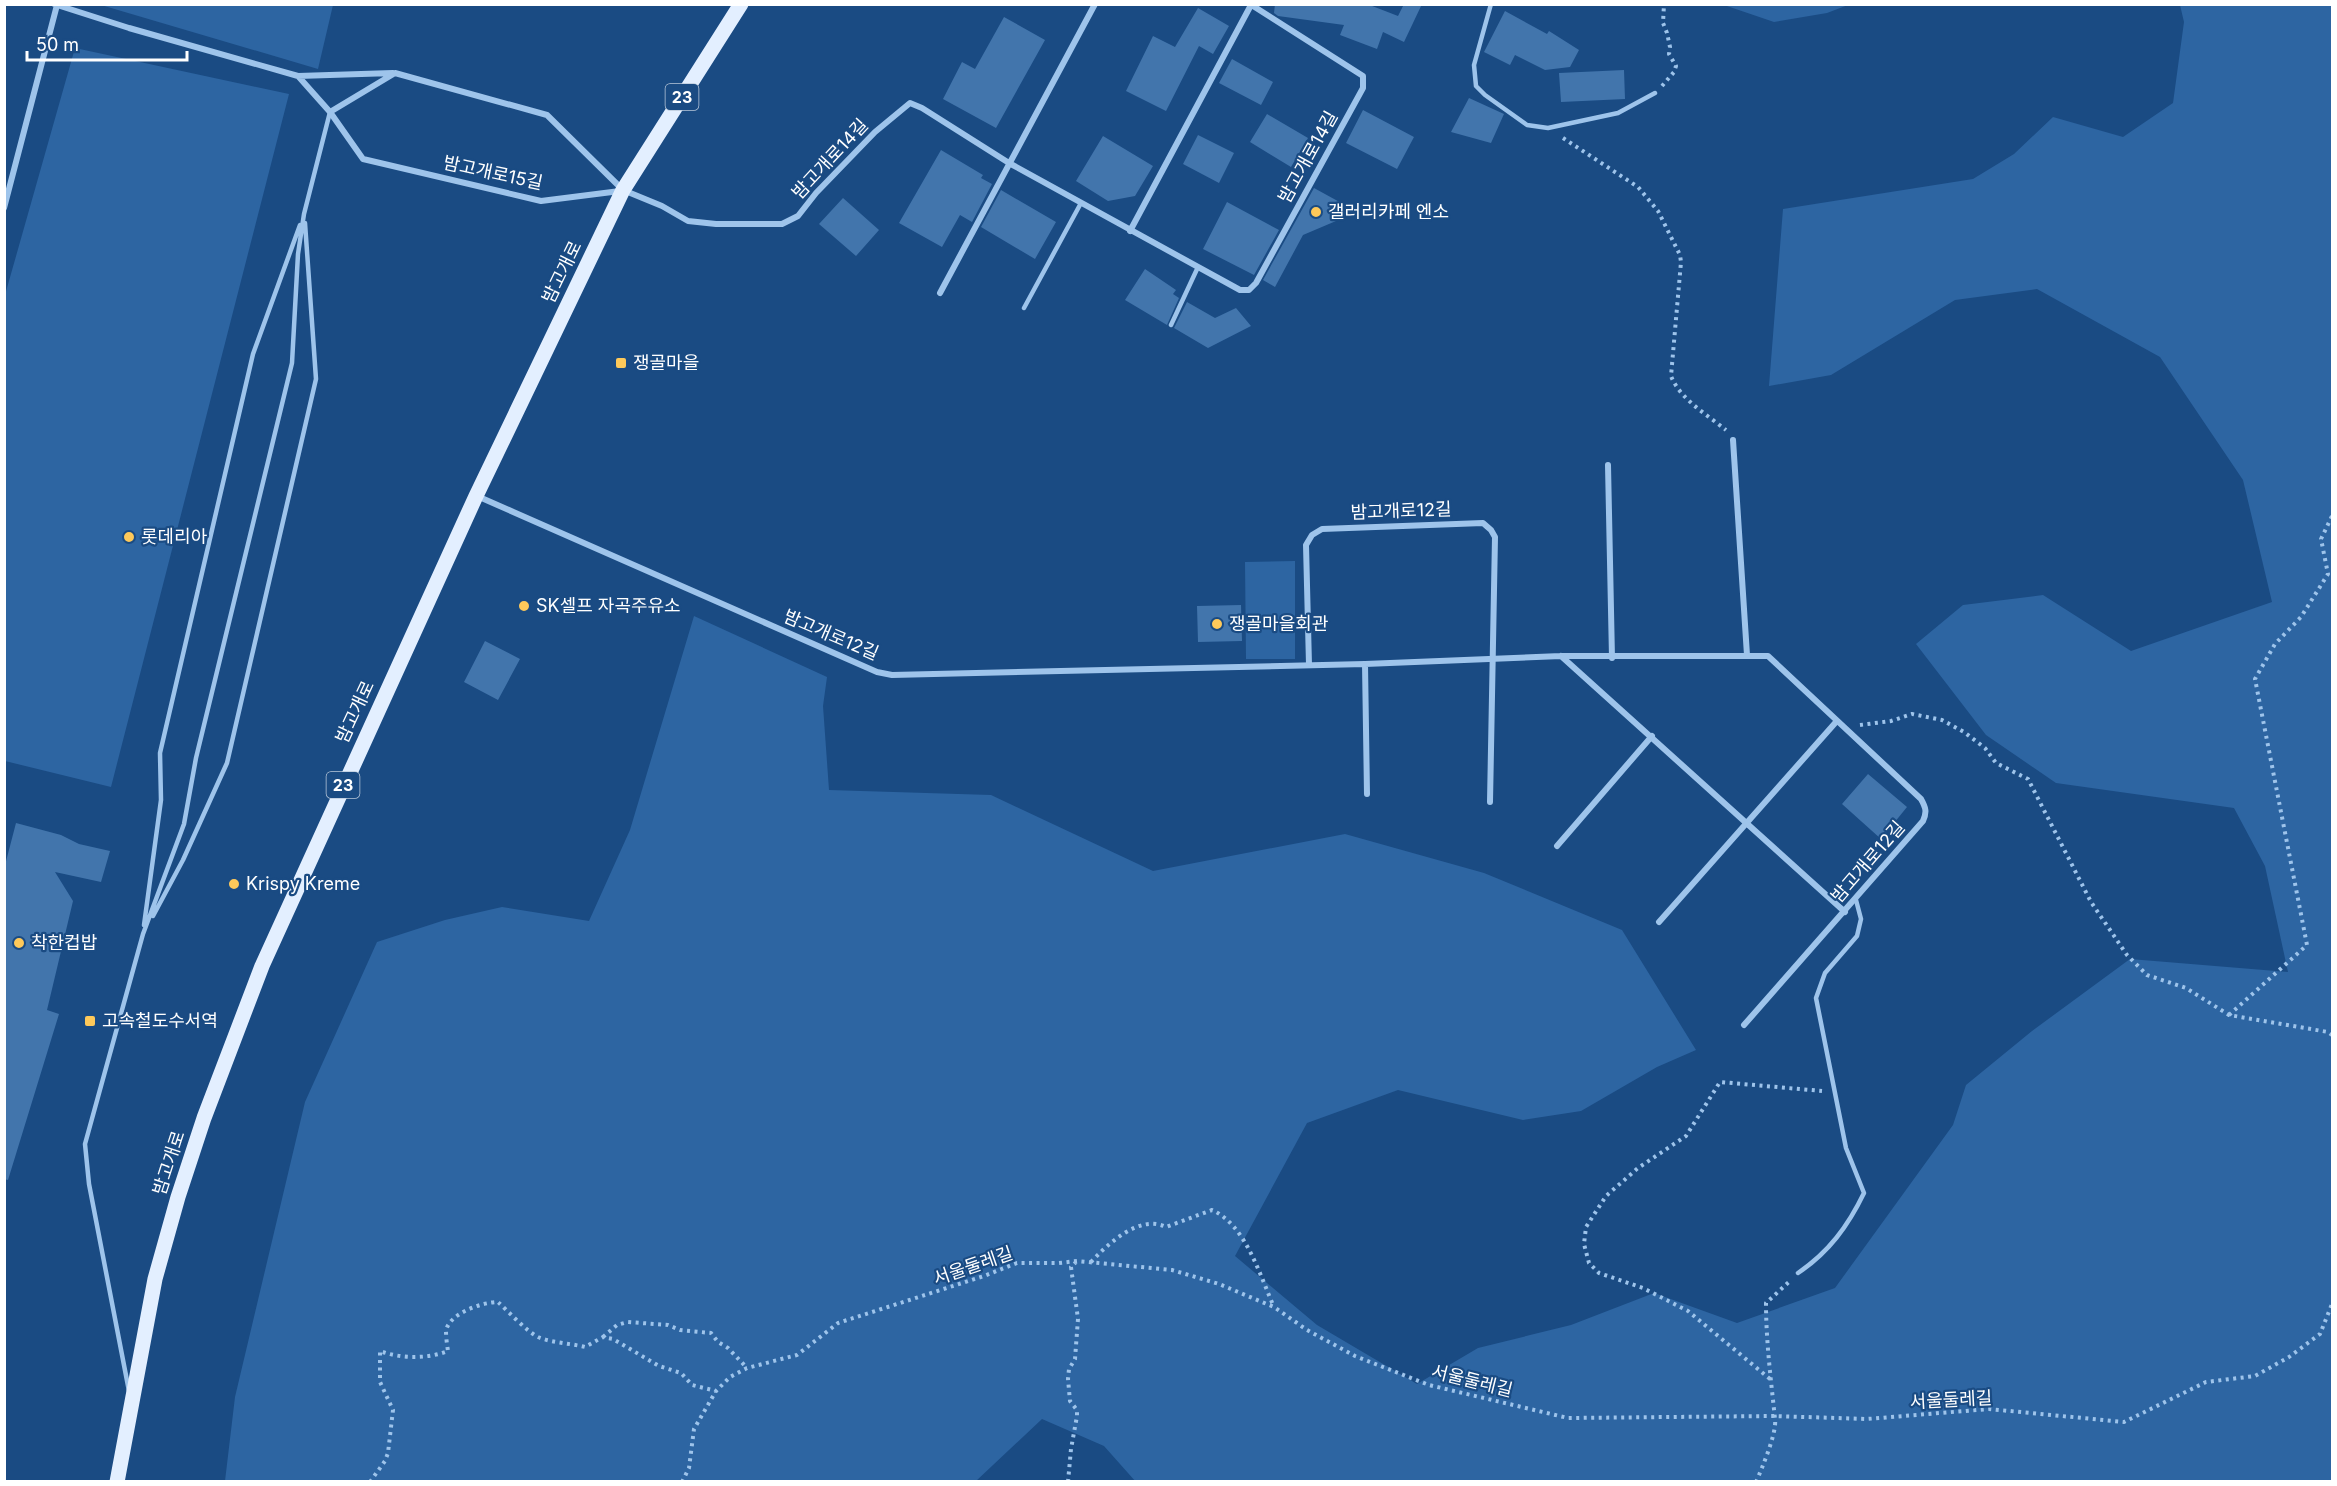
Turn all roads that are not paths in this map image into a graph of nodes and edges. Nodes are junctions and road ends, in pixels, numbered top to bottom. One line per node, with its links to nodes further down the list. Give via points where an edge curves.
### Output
1 (741, 4): 11 (main road, 밤고개로 / 23)
2 (1095, 4): 10 (street)
3 (1491, 4): 8 (lane, via 1474,65 1476,86 1527,124 1548,128 1618,113)
4 (56, 5): 7 (street); 13 (street)
5 (1250, 5): 15 (street); 16 (street, 밤고개로14길, via 1363,76 1363,88 1257,283 1249,290 1240,290)
6 (395, 73): 7 (street); 9 (street); 11 (street, via 547,116)
7 (298, 75): 9 (street, 밤고개로15길)
8 (1655, 93)
9 (330, 112): 11 (street, 밤고개로15길, via 363,159 541,201); 14 (lane)
10 (1009, 163): 11 (street, 밤고개로14길, via 910,103 875,132 798,216 782,224 688,221); 12 (street, 밤고개로14길); 17 (street)
11 (623, 190): 22 (main road, 밤고개로 / 23)
12 (1080, 203): 15 (street, 밤고개로14길); 18 (lane)
13 (4, 208)
14 (304, 214): 38 (lane, via 292,363 199,746 184,824); 38 (lane, via 253,354 162,741 161,801); 38 (lane, via 316,379 227,763 183,860)
15 (1130, 231): 16 (street, 밤고개로14길)
16 (1198, 267): 19 (lane)
17 (940, 293)
18 (1024, 308)
19 (1171, 325)
20 (1733, 440): 23 (street)
21 (1608, 465): 25 (street)
22 (476, 496): 28 (street, 밤고개로12길, via 877,672 892,675); 41 (main road, 밤고개로 / 23, via 262,966 208,1108 155,1279)
23 (1747, 655): 25 (street, 밤고개로12길); 29 (street, 밤고개로12길, via 1768,656)
24 (1561, 656): 25 (street, 밤고개로12길); 26 (street, 밤고개로12길); 30 (street)
25 (1612, 658)
26 (1492, 659): 27 (street, 밤고개로12길); 28 (street, 밤고개로12길, via 1495,537 1483,523 1322,529 1312,535 1306,544); 32 (street)
27 (1365, 664): 28 (street, 밤고개로12길); 31 (street)
28 (1309, 665)
29 (1836, 722): 33 (street); 35 (street, 밤고개로12길, via 1926,807 1923,821)
30 (1652, 736): 33 (street); 34 (street)
31 (1367, 794)
32 (1490, 802)
33 (1747, 824): 36 (street); 37 (street)
34 (1557, 846)
35 (1856, 900): 36 (street, 밤고개로12길); 40 (lane, via 1861,919 1857,936 1825,973 1816,998 1846,1148 1864,1193 1852,1218 1819,1258)
36 (1845, 912): 39 (street, 밤고개로12길)
37 (1659, 922)
38 (143, 934): 41 (lane, via 85,1144 89,1185)
39 (1744, 1025)
40 (1798, 1273)
41 (131, 1405): 42 (main road, 밤고개로 / 23)
42 (117, 1482)

